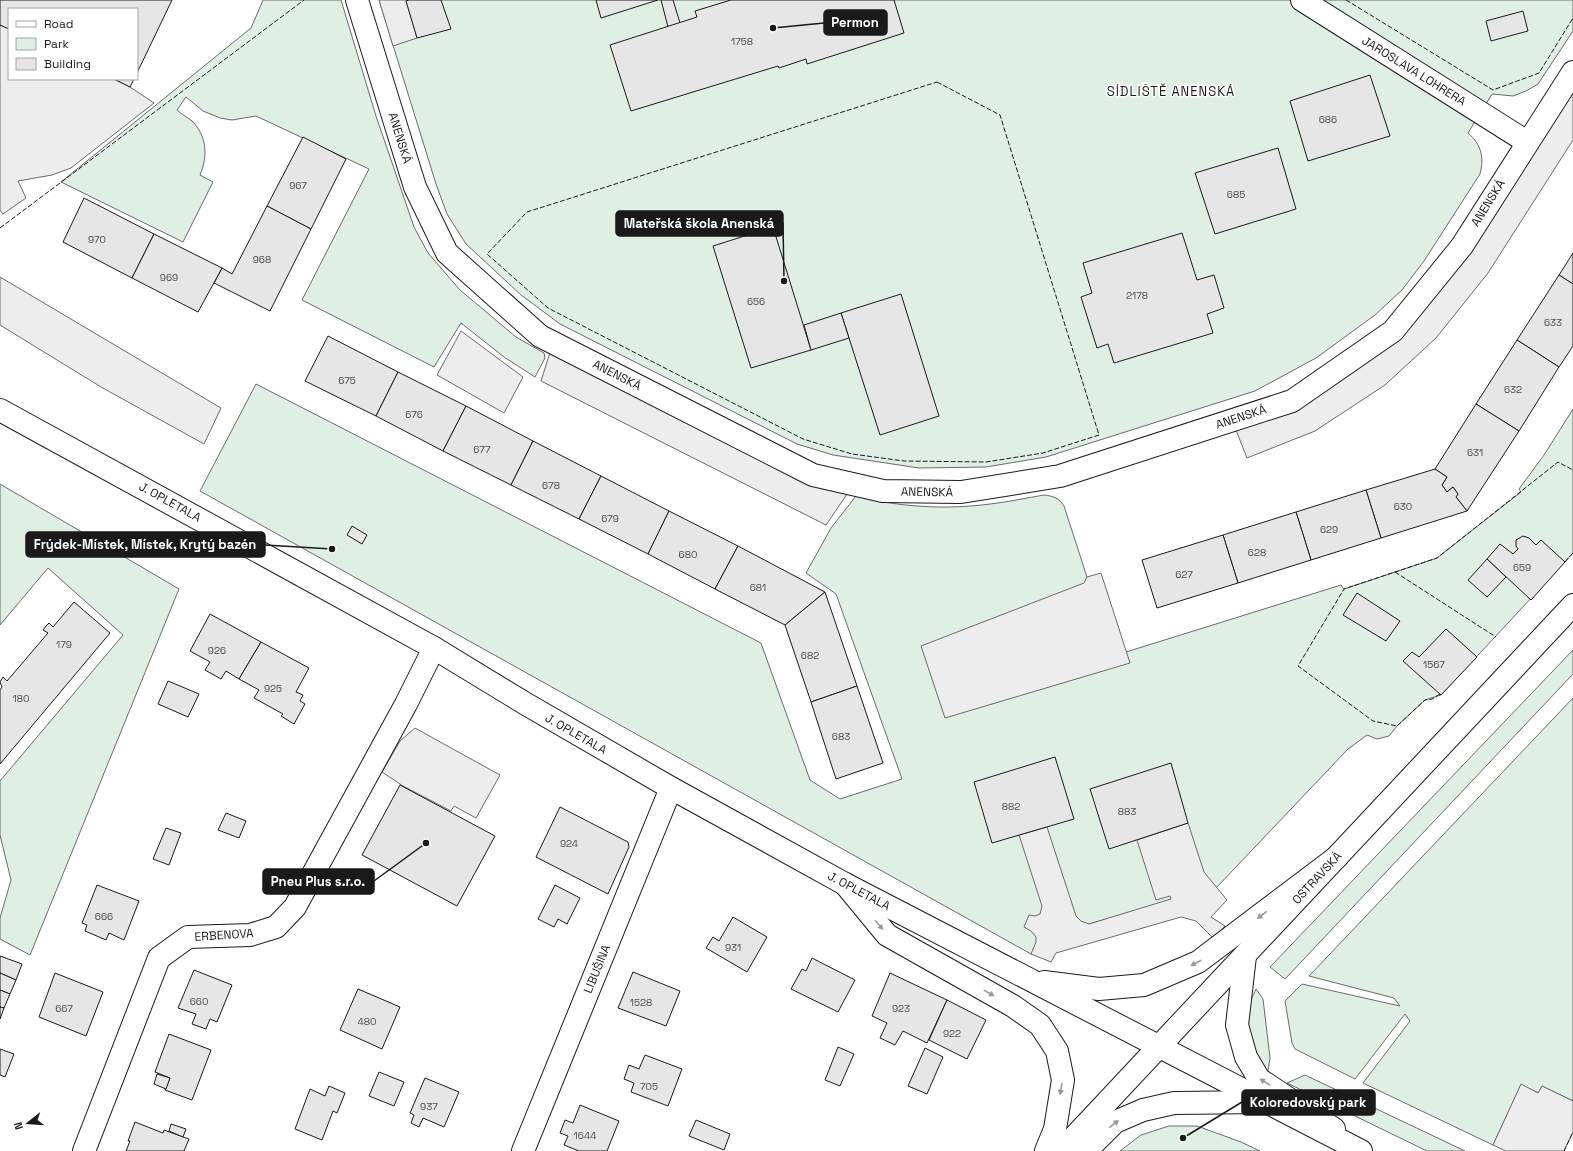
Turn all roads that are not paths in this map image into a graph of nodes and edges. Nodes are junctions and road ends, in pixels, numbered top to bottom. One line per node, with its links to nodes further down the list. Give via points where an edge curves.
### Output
1 (357, 0): 4 (street, ANENSKÁ, via 415,187 447,253 540,336 813,474 883,491 961,492 1060,476 1292,401 1393,332 1462,246)
2 (1302, 0): 4 (street, JAROSLAVA LOHRERA)
3 (1573, 72): 4 (street, ANENSKÁ)
4 (1526, 142)
5 (0, 410): 7 (street, J. OPLETALA)
6 (1573, 605): 9 (street, OSTRAVSKÁ)
7 (434, 648): 8 (street, J. OPLETALA); 15 (street, ERBENOVA, via 295,907 276,927 250,935 188,937 159,958)
8 (671, 788): 10 (street, J. OPLETALA); 16 (street, LIBUŠINA)
9 (1337, 857): 11 (street, OSTRAVSKÁ); 12 (street, one-way to 12, via 1198,962 1144,985 1099,989)
10 (845, 884): 12 (street, J. OPLETALA); 17 (street, one-way to 17, via 887,935 1013,1006 1040,1025 1057,1051 1063,1080 1055,1129)
11 (1245, 956): 13 (street, OSTRAVSKÁ); 21 (street, one-way to 11, via 1259,1078 1246,1057 1237,1025)
12 (1029, 980): 13 (street, J. OPLETALA)
13 (1159, 1046): 14 (street, J. OPLETALA); 18 (street, OSTRAVSKÁ)
14 (1266, 1102): 19 (street, one-way to 14, via 1115,1122 1143,1110 1174,1103); 20 (street, J. OPLETALA)
15 (84, 1151)
16 (523, 1151)
17 (1046, 1151)
18 (1061, 1151)
19 (1086, 1151)
20 (1361, 1151)
21 (1367, 1151)

